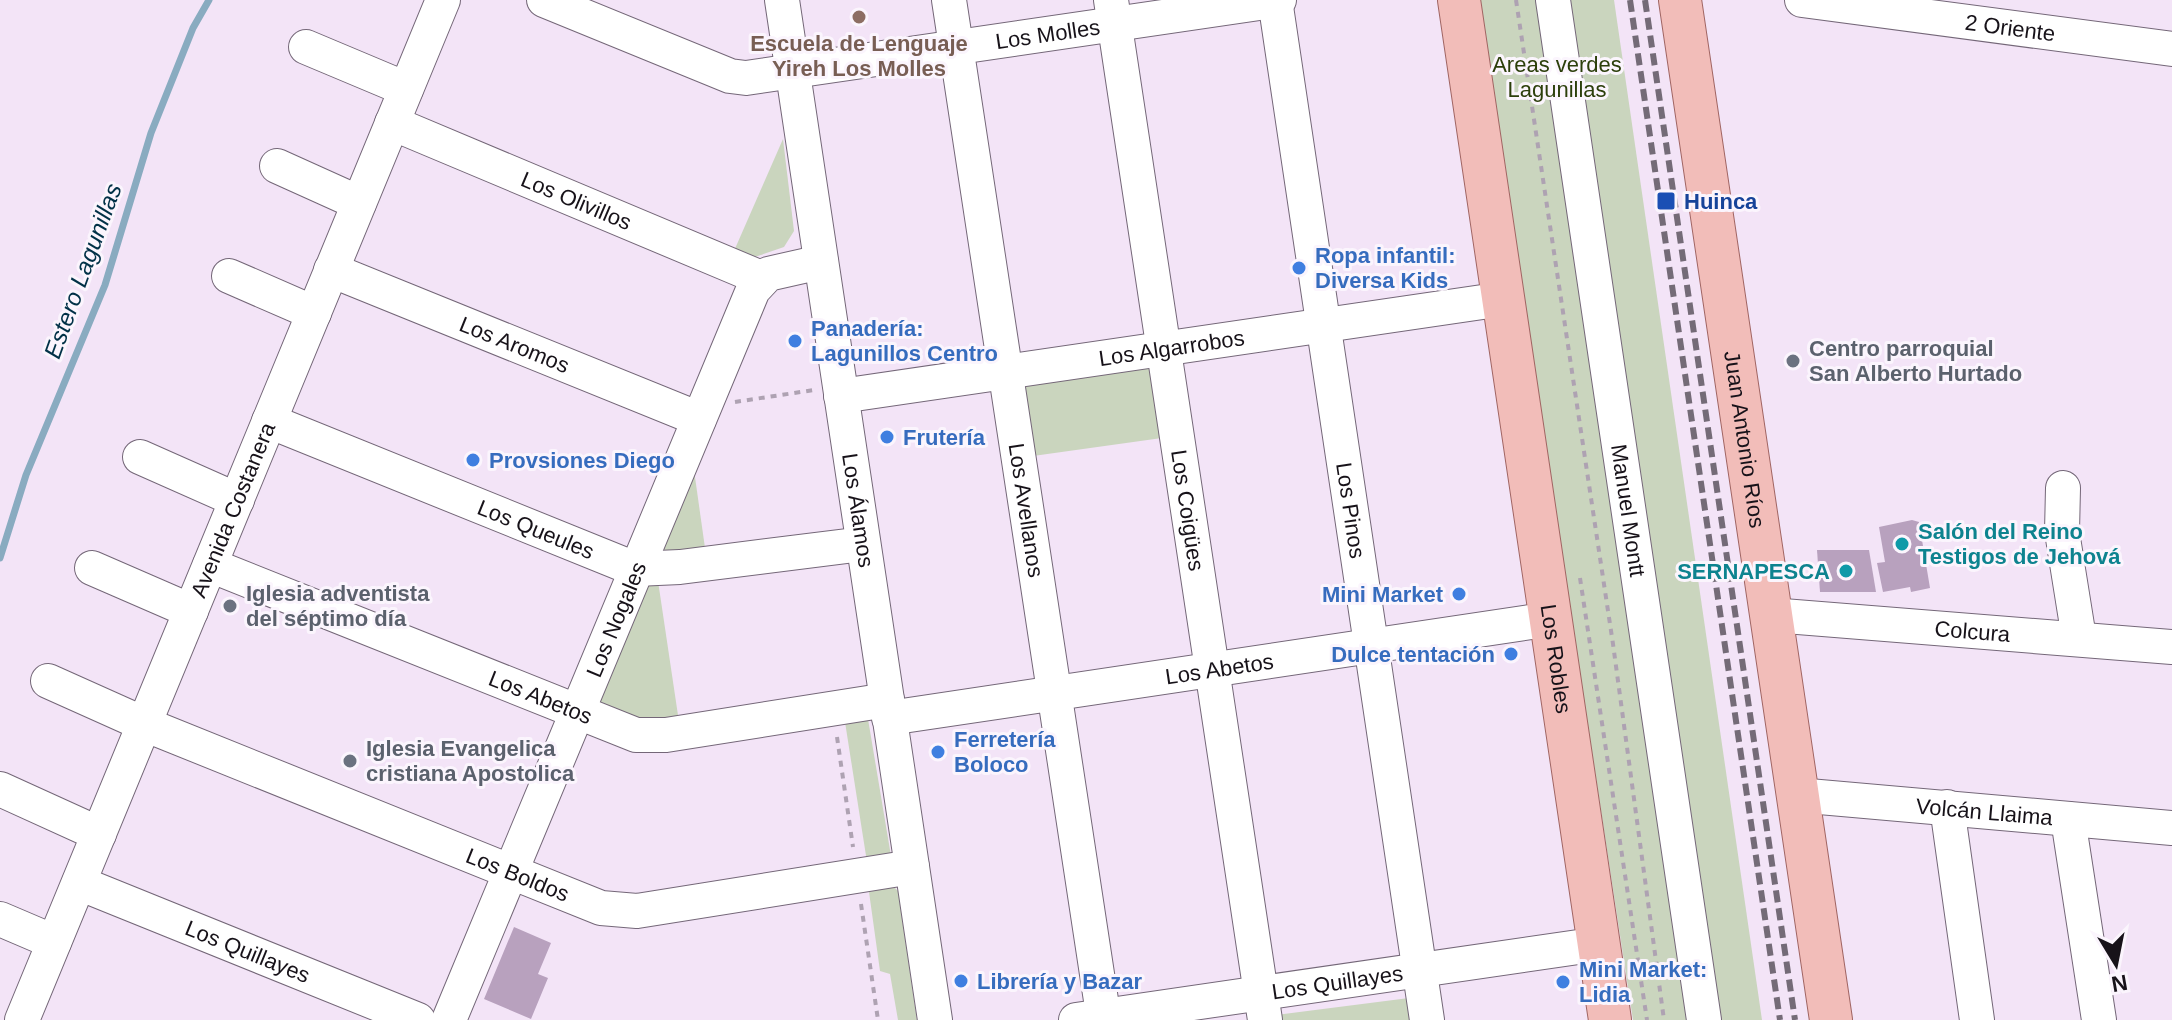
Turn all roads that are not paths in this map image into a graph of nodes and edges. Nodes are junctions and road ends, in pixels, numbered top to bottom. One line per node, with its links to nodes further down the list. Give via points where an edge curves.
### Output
1 (443, 0): 17 (street, Avenida Costanera)
2 (544, 0): 16 (street, Los Molles, via 730,76)
3 (782, 0): 16 (street, Los Álamos)
4 (949, 0): 14 (street, Los Avellanos)
5 (1277, 0): 12 (street, Los Molles); 27 (street, Los Pinos)
6 (1459, 0): 25 (main road)
7 (1553, 0): 73 (street, Manuel Montt)
8 (1568, 0): 74 (street, Manuel Montt)
9 (1680, 0): 41 (main road, Juan Antonio Ríos)
10 (1802, 0): 11 (street, 2 Oriente)
11 (1872, 4): 15 (street, 2 Oriente)
12 (1113, 12): 14 (street, Los Molles); 28 (street, Los Coigües)
13 (306, 47): 17 (street)
14 (956, 48): 16 (street, Los Molles); 29 (street, Los Avellanos)
15 (2172, 49)
16 (793, 72): 21 (street, Los Álamos)
17 (406, 89): 18 (street, Avenida Costanera)
18 (392, 123): 20 (street, Avenida Costanera); 24 (street, Los Olivillos)
19 (277, 166): 20 (street)
20 (359, 203): 22 (street, Avenida Costanera)
21 (821, 262): 24 (street); 30 (street, Los Álamos)
22 (331, 270): 26 (street, Avenida Costanera); 31 (street, Los Aromos)
23 (229, 276): 26 (street)
24 (761, 278): 31 (street, Los Nogales)
25 (1503, 299): 27 (street, Los Algarrobos); 42 (main road, Los Robles)
26 (314, 313): 32 (street, Avenida Costanera)
27 (1324, 326): 28 (street, Los Algarrobos); 44 (street, Los Pinos)
28 (1166, 349): 29 (street, Los Algarrobos); 46 (street, Los Coigües)
29 (1008, 372): 30 (street, Los Algarrobos); 48 (street, Los Avellanos)
30 (840, 391): 36 (street, Los Álamos)
31 (701, 413): 39 (street, Los Nogales)
32 (269, 421): 35 (street, Avenida Costanera); 39 (street, Los Queules)
33 (140, 457): 35 (street)
34 (2063, 488): 43 (street, via 2062,532)
35 (237, 500): 37 (street, Avenida Costanera)
36 (863, 544): 39 (street, Los Queules); 49 (street, Los Álamos)
37 (210, 565): 40 (street, Avenida Costanera); 50 (street, Los Abetos)
38 (92, 568): 40 (street)
39 (635, 569): 50 (street, Los Nogales)
40 (191, 611): 51 (street, Avenida Costanera)
41 (1771, 615): 43 (street, Colcura); 53 (main road, Juan Antonio Ríos)
42 (1551, 619): 44 (street, Los Abetos); 63 (main road, Los Robles)
43 (2079, 638): 45 (street, Colcura)
44 (1371, 646): 46 (street, Los Abetos); 64 (street, Los Pinos)
45 (2172, 647)
46 (1213, 670): 48 (street, Los Abetos); 65 (street, Los Coigües)
47 (48, 681): 51 (street, Los Boldos)
48 (1055, 693): 49 (street, Los Abetos); 66 (street, Los Avellanos)
49 (888, 709): 50 (street, Los Abetos, via 652,736 621,731); 58 (street, Los Álamos)
50 (576, 713): 59 (street, Los Nogales)
51 (144, 724): 57 (street, Avenida Costanera); 59 (street, Los Boldos)
52 (0, 789): 57 (street)
53 (1797, 795): 54 (street, Volcán Llaima); 75 (main road, Juan Antonio Ríos)
54 (1947, 807): 55 (street, Volcán Llaima); 76 (street)
55 (2068, 819): 56 (street, Volcán Llaima); 77 (street)
56 (2172, 828)
57 (99, 834): 60 (street, Avenida Costanera)
58 (912, 867): 59 (street, Los Boldos, via 625,911 589,905); 70 (street, Los Álamos)
59 (510, 873): 69 (street, Los Nogales)
60 (79, 883): 62 (street, Avenida Costanera); 68 (street, Los Quillayes)
61 (0, 919): 62 (street)
62 (54, 942): 67 (street, Avenida Costanera)
63 (1599, 944): 64 (street, Los Quillayes); 72 (main road, Los Robles)
64 (1419, 971): 65 (street, Los Quillayes); 71 (street, Los Pinos)
65 (1263, 1007): 66 (street, Los Quillayes)
66 (1094, 1019)
67 (22, 1020)
68 (418, 1020)
69 (449, 1020)
70 (935, 1020)
71 (1427, 1020)
72 (1610, 1020)
73 (1704, 1020)
74 (1717, 1020)
75 (1831, 1020)
76 (1977, 1020)
77 (2099, 1020)

